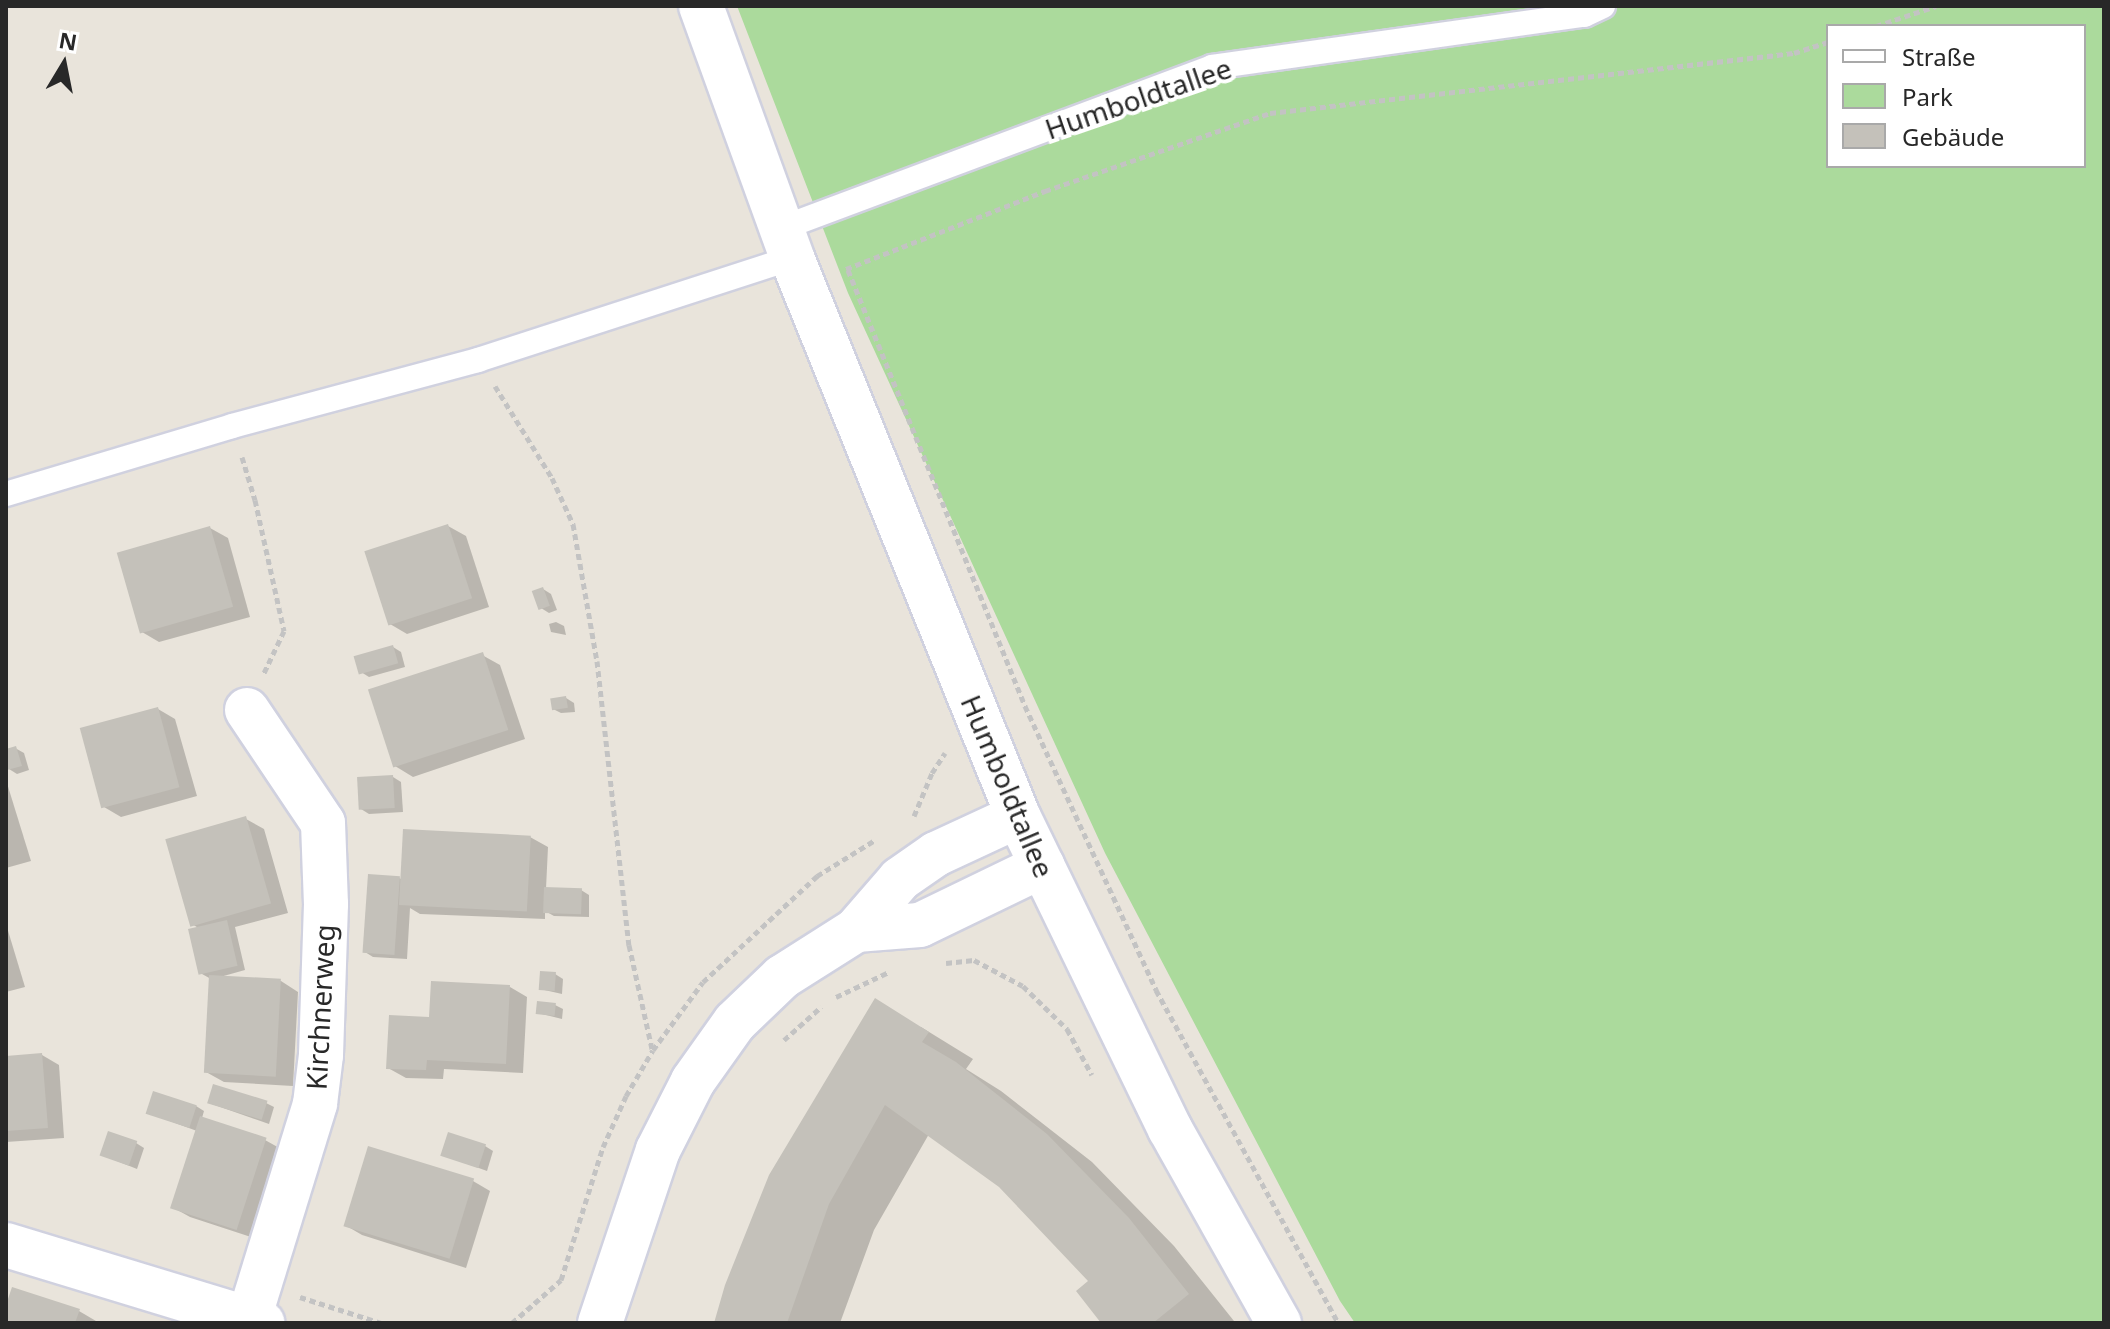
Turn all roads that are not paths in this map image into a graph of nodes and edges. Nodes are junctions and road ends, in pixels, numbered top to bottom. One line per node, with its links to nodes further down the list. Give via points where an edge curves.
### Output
1 (701, 6): 3 (street, Humboldtallee)
2 (1603, 6): 3 (lane, Humboldtallee, via 1584,15 1212,67)
3 (787, 243): 4 (lane, via 478,360); 6 (street, Humboldtallee)
4 (6, 494)
5 (247, 710): 10 (street, Kirchnerweg, via 323,823 326,904 315,1104)
6 (1018, 816): 7 (street, Humboldtallee); 8 (street, via 936,854 900,879)
7 (1042, 866): 8 (street, via 920,925); 13 (street, Humboldtallee, via 1170,1129)
8 (856, 930): 12 (street, via 782,977 735,1022 693,1081 658,1150)
9 (6, 1245): 11 (street)
10 (257, 1309): 11 (street)
11 (187, 1312)
12 (600, 1323)
13 (1279, 1323)

